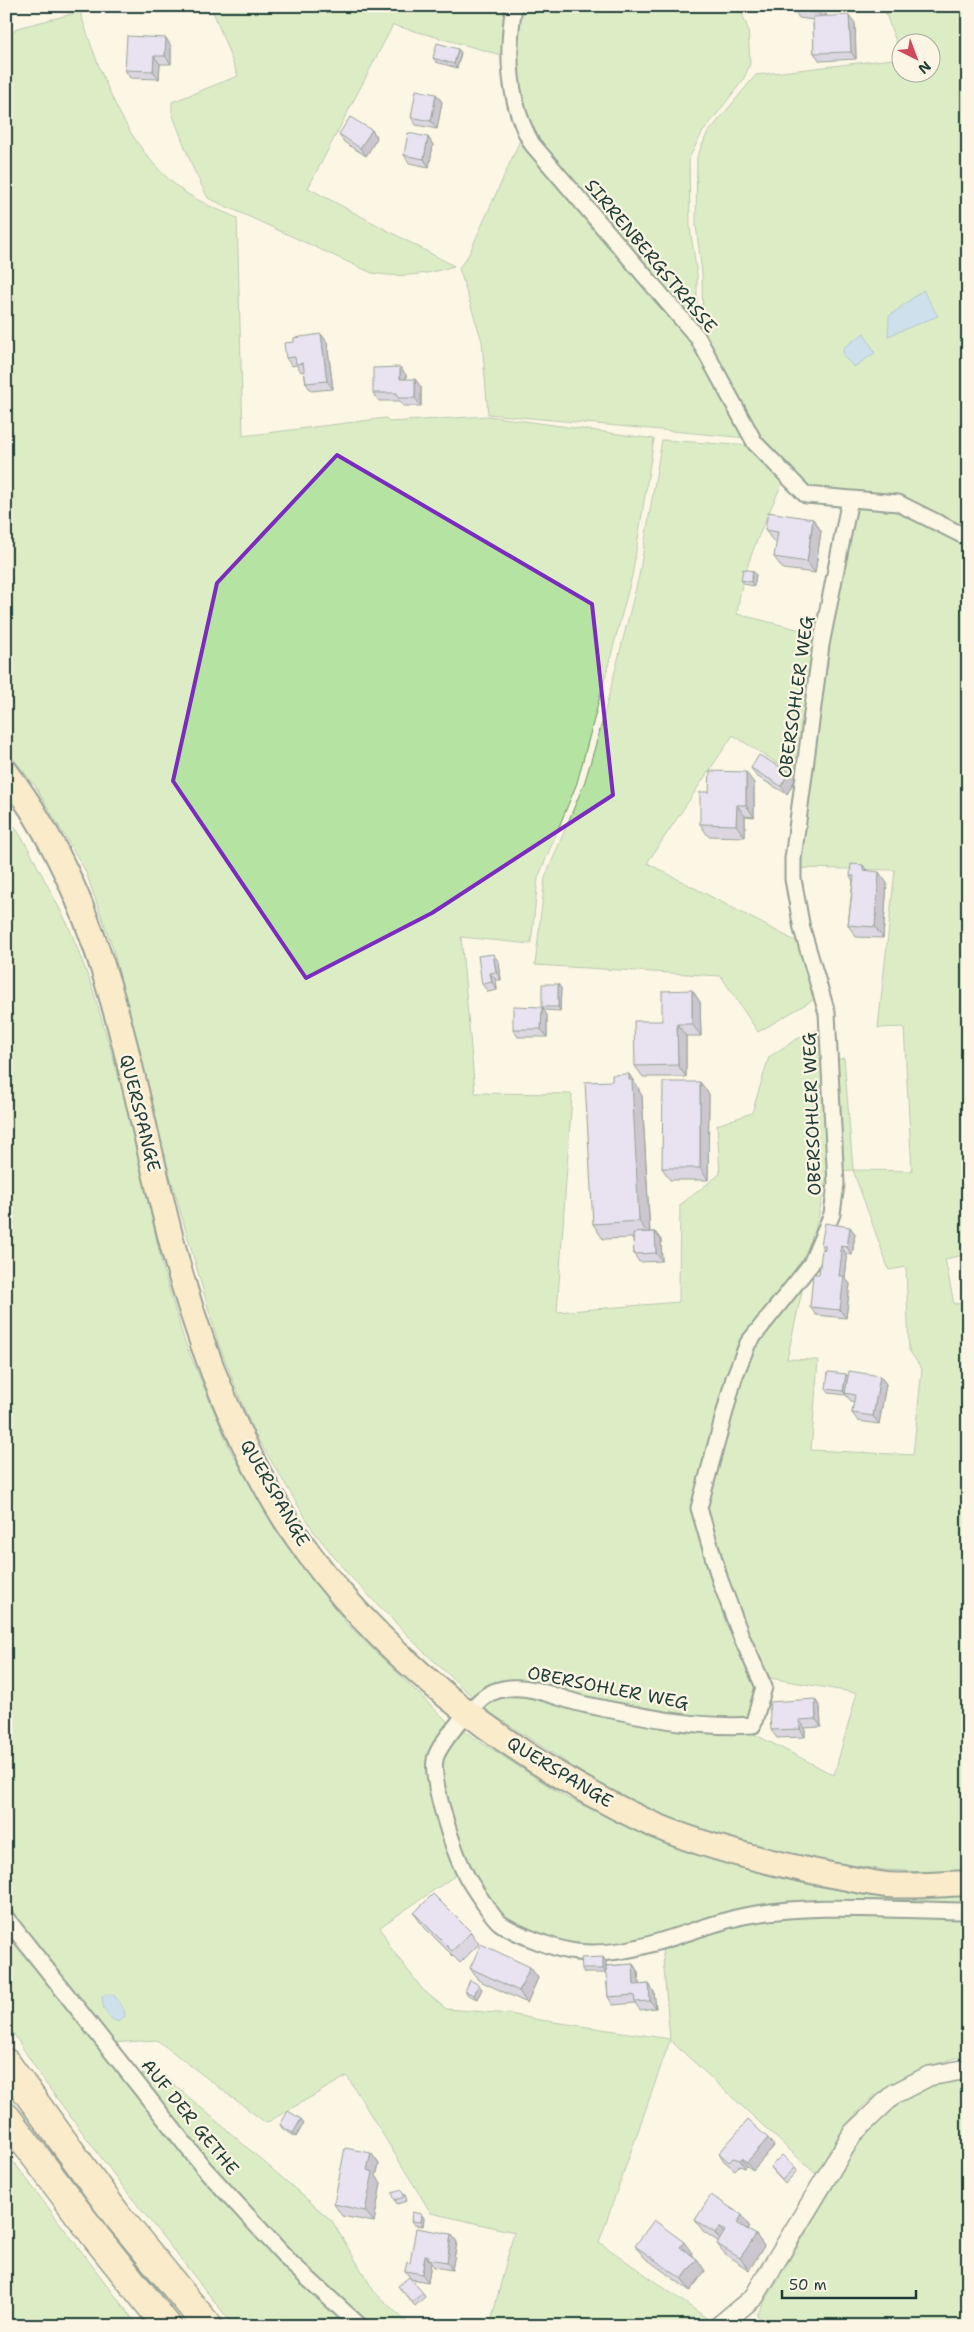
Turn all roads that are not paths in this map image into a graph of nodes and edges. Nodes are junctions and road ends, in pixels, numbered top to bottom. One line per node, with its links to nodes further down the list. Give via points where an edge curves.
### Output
1 (514, 6): 2 (street, SIRRENBERGSTRASSE, via 509,34 515,106 532,144 698,338 755,443 806,495)
2 (850, 499): 3 (street, SIRRENBERGSTRASSE, via 898,503); 5 (street, OBERSOHLER WEG, via 821,645 794,859 802,929 828,1013 836,1184 832,1214 812,1264 748,1343 734,1378 699,1508 724,1590 764,1687 759,1707 753,1725 711,1727 584,1705 540,1690 505,1688 489,1692)
3 (968, 538)
4 (6, 772): 5 (main road, QUERSPANGE, via 61,860 99,952 181,1275 228,1411 294,1532 324,1572 406,1660)
5 (468, 1714): 6 (main road, QUERSPANGE, via 564,1778 645,1821 680,1835 784,1866 887,1885); 7 (street, OBERSOHLER WEG, via 438,1749 434,1763 449,1828 465,1873 498,1922 545,1944 576,1952 630,1950 743,1916 807,1908)
6 (968, 1883)
7 (968, 1912)
8 (6, 1918): 14 (street, AUF DER GETHE, via 203,2166 292,2264)
9 (6, 2063): 13 (highway, via 116,2214)
10 (968, 2068): 15 (street, via 929,2076 894,2094 854,2132 754,2297)
11 (6, 2117): 12 (highway)
12 (167, 2326)
13 (208, 2326)
14 (360, 2326)
15 (719, 2326)

